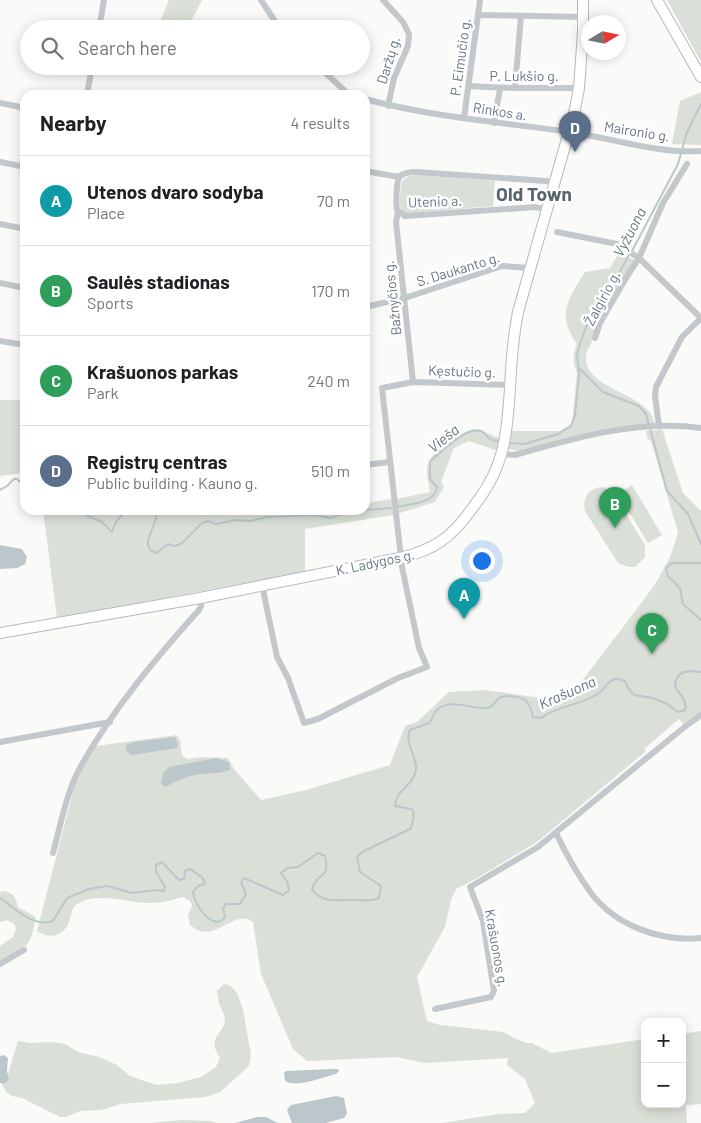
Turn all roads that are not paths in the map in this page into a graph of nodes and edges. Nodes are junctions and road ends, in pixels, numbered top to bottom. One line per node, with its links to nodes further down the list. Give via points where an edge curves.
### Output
1 (104, 0): 11 (street)
2 (261, 0): 12 (street)
3 (383, 0): 25 (street, Daržų g., via 409,34)
4 (480, 0): 7 (street, P. Eimučio g.)
5 (583, 0): 8 (main road, K. Ladygos g.)
6 (657, 0): 16 (main road)
7 (478, 15): 9 (street); 17 (street, P. Eimučio g.)
8 (584, 15)
9 (521, 16): 10 (street); 18 (street)
10 (581, 17)
11 (100, 20)
12 (274, 20)
13 (581, 60): 19 (main road, K. Ladygos g.)
14 (90, 75): 21 (street)
15 (328, 75): 22 (street)
16 (701, 77)
17 (469, 86): 20 (street, P. Lukšio g.); 27 (street, P. Eimučio g.)
18 (515, 87): 19 (street, P. Lukšio g.); 20 (street, P. Lukšio g.)
19 (579, 88): 29 (main road, K. Ladygos g.)
20 (500, 89): 28 (street)
21 (88, 90)
22 (344, 90)
23 (370, 101): 25 (street, Rinkos a.)
24 (0, 103): 26 (street)
25 (388, 106): 27 (street, Rinkos a.)
26 (20, 107)
27 (464, 118): 28 (street, Rinkos a.)
28 (494, 123): 29 (street, Rinkos a.)
29 (569, 132): 30 (street, Maironio g., via 631,144); 36 (main road, K. Ladygos g.)
30 (701, 151)
31 (0, 162): 33 (street)
32 (687, 164): 42 (street, Žalgirio g., via 663,203)
33 (20, 166)
34 (370, 172): 35 (street)
35 (399, 177): 36 (street, Utenio a., via 421,172); 38 (street, Utenio a.)
36 (554, 183): 37 (main road, K. Ladygos g.)
37 (546, 210): 38 (street, Utenio a., via 536,207 410,216); 43 (main road, K. Ladygos g.)
38 (398, 212): 46 (street, Bažnyčios g., via 396,222)
39 (0, 224): 40 (street)
40 (20, 229)
41 (556, 232): 42 (street, via 617,244)
42 (638, 257): 48 (street); 49 (street, Žalgirio g., via 600,323)
43 (530, 268): 46 (street, S. Daukanto g., via 502,266); 53 (main road, K. Ladygos g., via 515,330)
44 (0, 283): 45 (street)
45 (20, 287)
46 (405, 298): 47 (street, S. Daukanto g.); 52 (street, Bažnyčios g.)
47 (370, 306)
48 (701, 318): 54 (street, via 682,337 656,387)
49 (595, 338)
50 (0, 341): 51 (street)
51 (20, 344)
52 (414, 382): 53 (street, Kęstučio g.); 57 (street, Kęstučio g., via 382,388)
53 (510, 385): 56 (main road, K. Ladygos g.)
54 (656, 427): 55 (street); 56 (street, via 579,437 509,456)
55 (701, 428)
56 (502, 451): 59 (main road, K. Ladygos g., via 487,488 457,529 440,543)
57 (390, 462): 58 (street); 59 (street)
58 (370, 464)
59 (400, 558): 60 (main road, K. Ladygos g.); 60 (street, via 419,648 427,667 304,724 288,678 276,657)
60 (262, 585): 61 (main road, K. Ladygos g.)
61 (200, 598): 62 (main road, K. Ladygos g.); 64 (street, via 199,610 162,651)
62 (0, 633)
63 (701, 715): 66 (street)
64 (110, 722): 65 (street); 67 (street, via 81,766 66,800)
65 (0, 742)
66 (556, 833): 68 (street, via 592,894 619,918 666,938); 71 (street, Krašuonos g., via 470,887 483,921 494,991 492,996)
67 (53, 853)
68 (701, 938)
69 (24, 950): 70 (street)
70 (0, 964)
71 (435, 1009)

